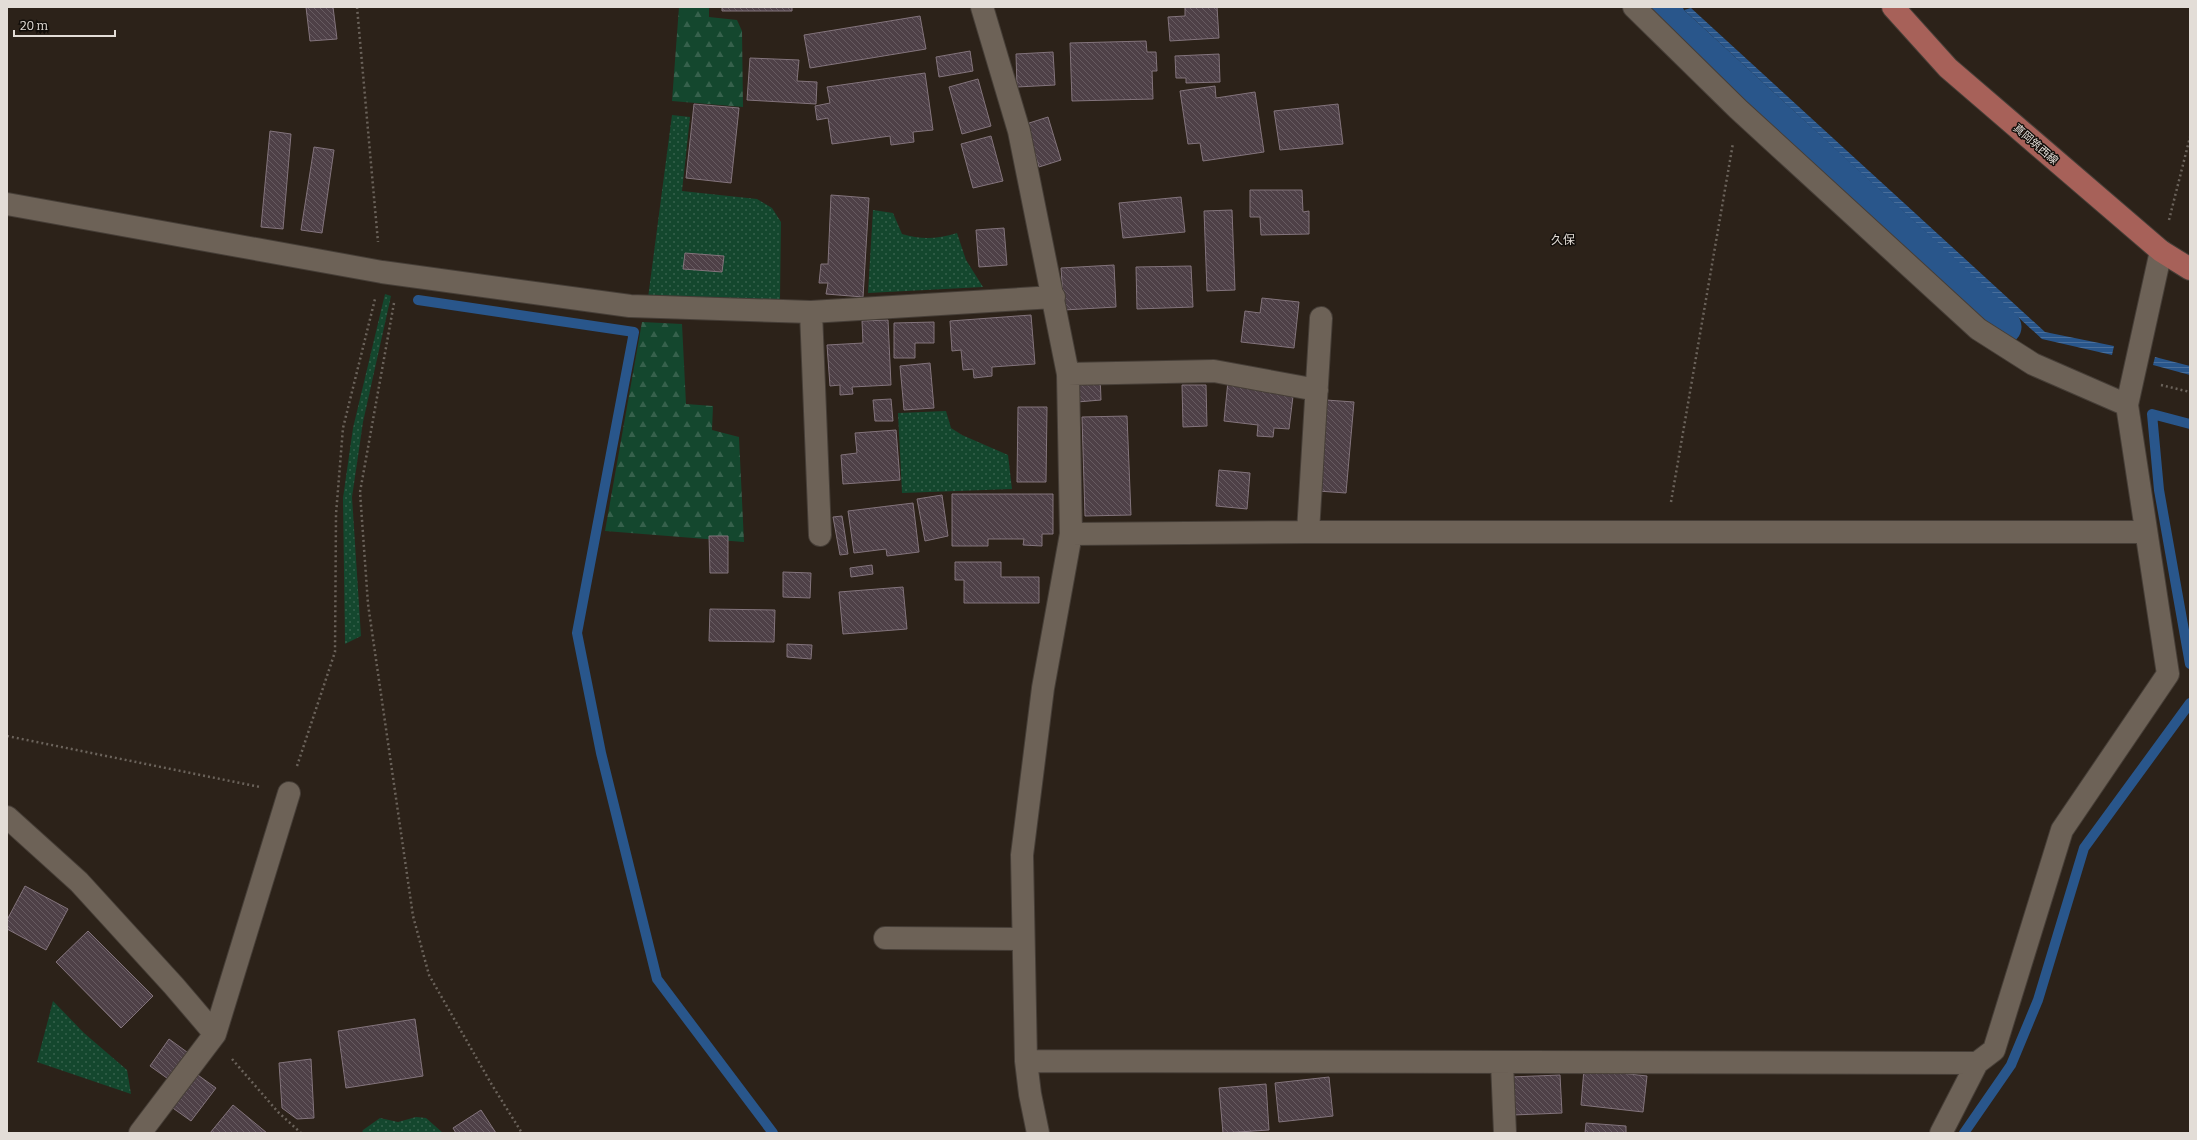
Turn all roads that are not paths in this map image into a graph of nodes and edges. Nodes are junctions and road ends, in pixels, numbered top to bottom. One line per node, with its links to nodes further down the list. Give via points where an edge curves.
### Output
1 (982, 7): 7 (street, via 1019,131)
2 (1634, 7): 12 (street, via 1738,109 1978,330 2033,364)
3 (1894, 7): 5 (main road, 真岡筑西線, via 1948,68)
4 (7, 204): 8 (street, via 390,273 630,306)
5 (2161, 251): 6 (main road, 真岡筑西線); 12 (street)
6 (2190, 269)
7 (1054, 296): 8 (street); 10 (street)
8 (811, 312): 16 (street)
9 (1321, 318): 11 (street)
10 (1068, 374): 11 (street, via 1214,371); 15 (street)
11 (1317, 390): 13 (street)
12 (2127, 405): 14 (street)
13 (1308, 532): 14 (street); 15 (street)
14 (2146, 532): 24 (street, via 2168,674 2062,830 1994,1050)
15 (1071, 534): 20 (street, via 1043,688 1022,854)
16 (820, 535)
17 (289, 793): 21 (street)
18 (7, 817): 21 (street, via 79,882)
19 (885, 938): 20 (street)
20 (1022, 939): 22 (street)
21 (215, 1034): 25 (street)
22 (1026, 1061): 23 (street); 26 (street)
23 (1502, 1063): 24 (street); 27 (street)
24 (1977, 1063): 28 (street)
25 (140, 1133)
26 (1038, 1133)
27 (1505, 1133)
28 (1941, 1133)

